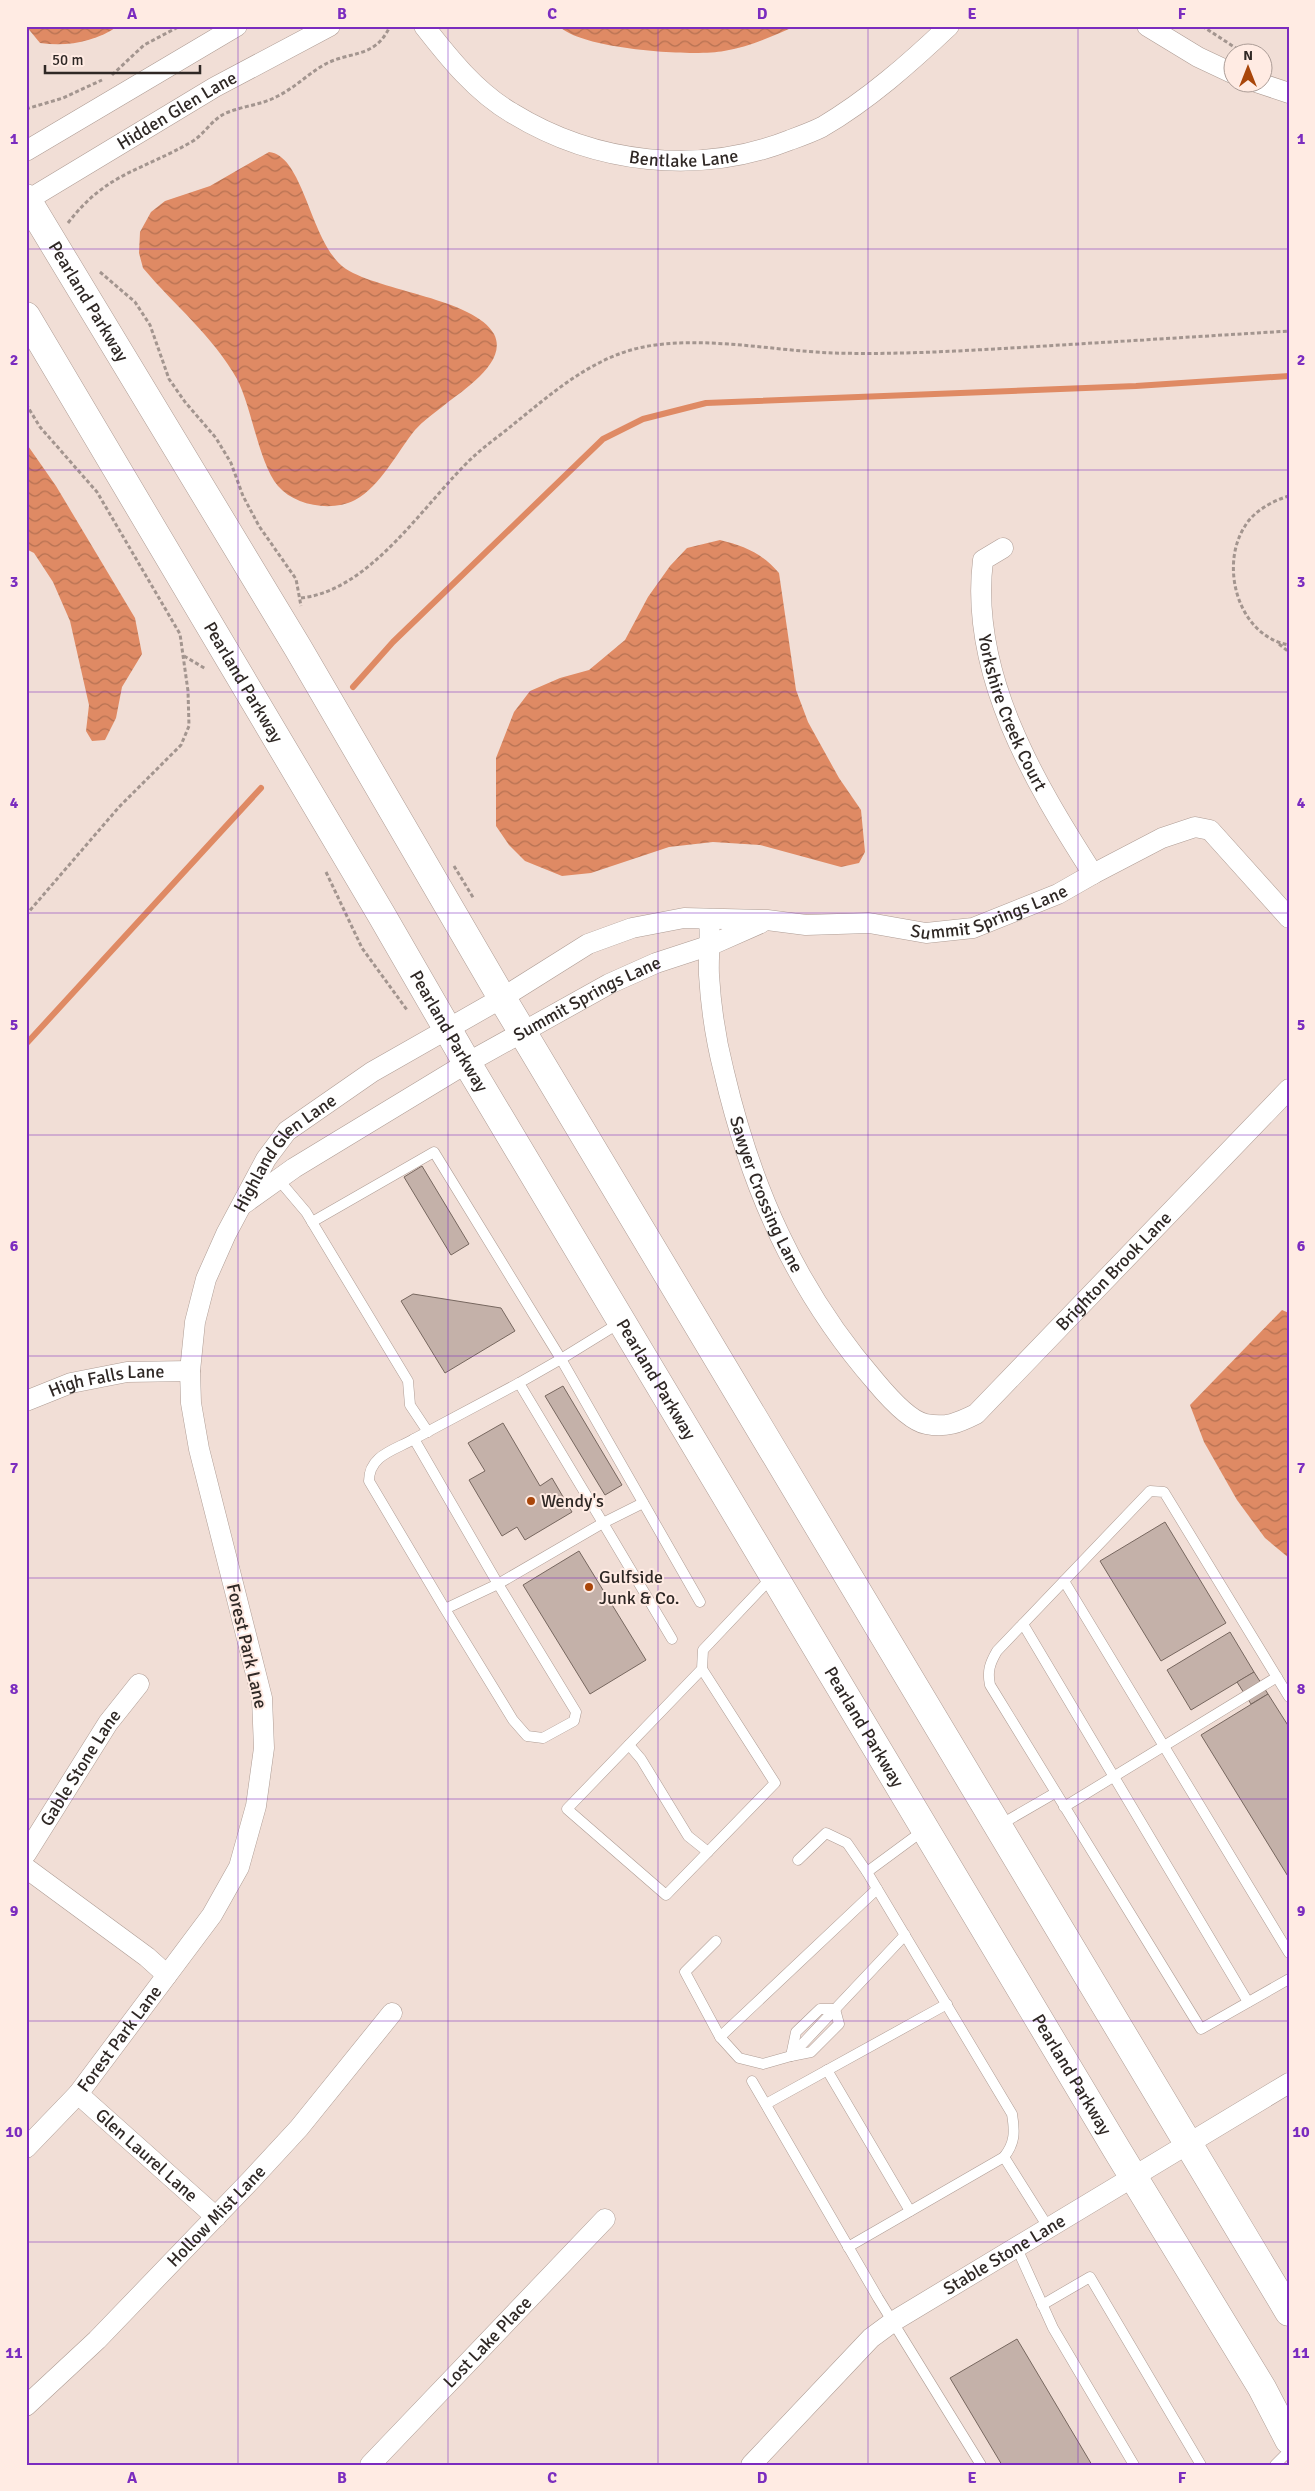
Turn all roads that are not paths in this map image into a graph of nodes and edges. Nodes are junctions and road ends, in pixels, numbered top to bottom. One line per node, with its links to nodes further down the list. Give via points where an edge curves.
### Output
1 (237, 26): 9 (street)
2 (330, 26): 10 (street, Hidden Glen Lane, via 215,87)
3 (424, 26): 4 (street, Bentlake Lane, via 463,73 511,113 561,139 596,150 636,158 680,161 724,159 770,148 821,128 913,60)
4 (949, 26)
5 (1147, 26): 6 (street)
6 (1222, 68)
7 (1272, 87): 8 (street)
8 (1289, 93)
9 (26, 151)
10 (27, 200): 18 (main road, Pearland Parkway, via 298,648)
11 (26, 316): 20 (main road, Pearland Parkway, via 371,897)
12 (1003, 548): 13 (street, Yorkshire Creek Court, via 983,560 980,587 982,625 992,672 1038,785)
13 (1093, 874): 14 (street, Summit Springs Lane, via 1162,838 1194,827 1210,830); 16 (street, Summit Springs Lane, via 1058,894 973,928 926,933 869,923 806,925)
14 (1289, 918)
15 (709, 919): 16 (street, Summit Springs Lane); 17 (street, Sawyer Crossing Lane); 18 (street, Summit Springs Lane, via 684,918 632,928 588,944)
16 (767, 920): 17 (street, Summit Springs Lane)
17 (711, 945): 19 (street, Summit Springs Lane, via 656,963 609,984); 31 (street, Sawyer Crossing Lane, via 708,974 723,1070 738,1130 774,1228 822,1312 855,1358 896,1405)
18 (502, 998): 19 (main road, Pearland Parkway); 20 (street, Highland Glen Lane)
19 (523, 1031): 21 (street, Summit Springs Lane); 52 (main road, Pearland Parkway)
20 (437, 1034): 21 (main road, Pearland Parkway); 24 (street, Highland Glen Lane, via 372,1072 287,1131 266,1159)
21 (467, 1062): 23 (street, Highland Glen Lane); 26 (main road, Pearland Parkway)
22 (1289, 1090): 31 (street, Brighton Brook Lane, via 976,1414 955,1425)
23 (278, 1179): 24 (street, Highland Glen Lane); 25 (lane)
24 (243, 1204): 28 (street, Forest Park Lane, via 206,1279 195,1322)
25 (312, 1222): 27 (lane, via 434,1152); 32 (lane, via 408,1381 410,1405)
26 (622, 1322): 27 (lane); 36 (main road, Pearland Parkway)
27 (561, 1359): 29 (lane); 34 (lane)
28 (190, 1371): 30 (street, High Falls Lane, via 127,1372 72,1383); 63 (street, Forest Park Lane, via 191,1403 199,1449 262,1698 264,1748 256,1806 239,1867 212,1915)
29 (519, 1383): 32 (lane); 35 (lane)
30 (26, 1401)
31 (924, 1424)
32 (428, 1432): 33 (lane)
33 (414, 1439): 38 (lane); 40 (lane, via 375,1460 369,1481)
34 (643, 1503): 35 (lane); 39 (lane)
35 (603, 1523): 38 (lane); 42 (lane)
36 (773, 1575): 43 (lane, via 703,1650); 53 (main road, Pearland Parkway)
37 (1064, 1581): 41 (lane); 44 (lane, via 1150,1491 1164,1492); 48 (lane)
38 (498, 1584): 40 (lane); 40 (lane, via 576,1712 574,1720 555,1733 543,1738 527,1736 513,1720)
39 (700, 1602)
40 (445, 1609)
41 (1023, 1624): 49 (lane); 50 (lane, via 997,1652 990,1663 988,1675 990,1685)
42 (672, 1640)
43 (702, 1669): 47 (lane); 54 (lane, via 775,1783)
44 (1277, 1677): 46 (lane); 48 (lane)
45 (139, 1684): 55 (street, Gable Stone Lane, via 108,1723)
46 (1289, 1697)
47 (629, 1745): 54 (lane, via 688,1836); 54 (lane, via 567,1808 666,1895)
48 (1164, 1746): 49 (lane); 62 (lane)
49 (1114, 1776): 51 (lane); 65 (lane)
50 (1056, 1793): 51 (lane); 52 (lane)
51 (1064, 1807): 65 (lane, via 1200,2029)
52 (998, 1826): 74 (main road, Pearland Parkway)
53 (925, 1829): 58 (lane); 77 (main road, Pearland Parkway)
54 (708, 1852)
55 (26, 1854)
56 (798, 1860): 58 (lane, via 826,1833 847,1843)
57 (26, 1868): 63 (street)
58 (867, 1872): 59 (lane)
59 (877, 1889): 60 (lane); 68 (lane)
60 (905, 1935): 66 (lane); 68 (lane, via 790,2056 764,2064 739,2058)
61 (716, 1941): 68 (lane, via 685,1972)
62 (1289, 1952)
63 (167, 1975): 72 (street, Forest Park Lane)
64 (1289, 1979): 65 (lane)
65 (1248, 2002)
66 (947, 2004): 69 (lane); 76 (lane, via 1012,2114 1016,2134)
67 (392, 2013): 79 (street, Hollow Mist Lane, via 298,2128)
68 (720, 2037)
69 (827, 2070): 73 (lane); 78 (lane)
70 (752, 2081): 73 (lane)
71 (1289, 2082): 74 (street, Stable Stone Lane)
72 (78, 2094): 75 (street, Forest Park Lane); 79 (street, Glen Laurel Lane)
73 (766, 2104): 83 (lane)
74 (1188, 2143): 77 (street, Stable Stone Lane); 85 (main road, Pearland Parkway)
75 (26, 2148)
76 (1004, 2157): 78 (lane); 81 (lane)
77 (1132, 2175): 81 (street, Stable Stone Lane); 88 (main road, Pearland Parkway, via 1262,2388)
78 (910, 2211): 83 (lane)
79 (216, 2217): 87 (street, Hollow Mist Lane, via 97,2340)
80 (605, 2219): 90 (street, Lost Lake Place)
81 (1048, 2227): 82 (street, Stable Stone Lane)
82 (1016, 2246): 84 (lane); 86 (street, Stable Stone Lane)
83 (848, 2247): 86 (lane)
84 (1042, 2305): 93 (lane); 94 (lane, via 1090,2277)
85 (1289, 2312)
86 (894, 2321): 91 (street, Stable Stone Lane, via 871,2338); 92 (lane)
87 (26, 2406)
88 (1289, 2440)
89 (1289, 2451): 95 (lane)
90 (370, 2465)
91 (751, 2465)
92 (982, 2465)
93 (1134, 2465)
94 (1201, 2465)
95 (1275, 2465)

